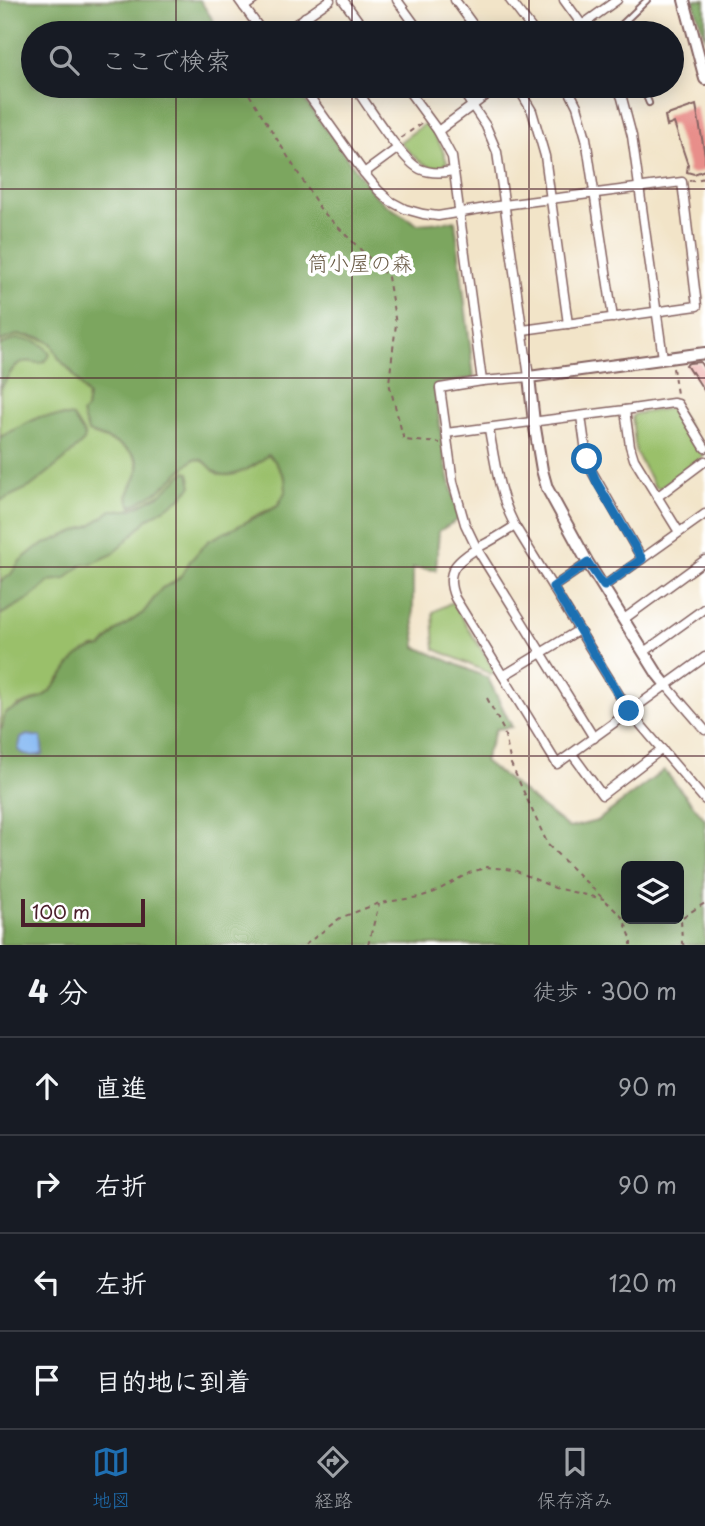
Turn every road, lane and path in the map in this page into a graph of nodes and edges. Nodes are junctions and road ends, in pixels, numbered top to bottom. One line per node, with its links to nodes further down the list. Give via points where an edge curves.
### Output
1 (254, 0): 11 (street)
2 (330, 0): 12 (street)
3 (343, 0): 16 (street)
4 (454, 0): 18 (street)
5 (510, 0): 19 (street)
6 (565, 0): 20 (street)
7 (617, 0): 21 (street)
8 (647, 0): 22 (lane)
9 (684, 0): 23 (street)
10 (399, 1): 17 (street)
11 (241, 4): 13 (street)
12 (305, 18): 14 (street); 15 (street)
13 (254, 21)
14 (301, 21)
15 (307, 21)
16 (358, 21)
17 (413, 21)
18 (470, 21)
19 (526, 21)
20 (580, 21)
21 (588, 21)
22 (624, 21)
23 (705, 79)
24 (251, 98): 62 (path, via 321,210 388,277 396,324 389,383 404,440)
25 (311, 98): 40 (street)
26 (363, 98): 38 (street)
27 (414, 98): 36 (street)
28 (468, 98): 35 (street)
29 (483, 98): 35 (street)
30 (524, 98): 45 (street, via 539,131)
31 (573, 98): 44 (street)
32 (622, 98): 43 (street)
33 (647, 98): 34 (lane)
34 (649, 103)
35 (473, 105): 37 (street); 46 (street, via 497,152)
36 (428, 118): 37 (street); 38 (path)
37 (438, 131): 39 (street, via 452,157)
38 (396, 145): 39 (street, via 425,171); 40 (street)
39 (453, 171): 47 (street)
40 (364, 173): 47 (street, via 390,201 405,209 439,216)
41 (705, 178): 42 (path)
42 (681, 182): 43 (street); 48 (street, via 697,306)
43 (640, 187): 44 (street); 48 (street)
44 (596, 193): 45 (street); 49 (street)
45 (551, 200): 46 (street); 50 (street)
46 (505, 205): 47 (street); 51 (street)
47 (458, 212): 55 (street)
48 (656, 312): 49 (street); 53 (street)
49 (613, 318): 50 (street)
50 (568, 324): 51 (street)
51 (523, 330): 54 (street)
52 (704, 355): 53 (street)
53 (667, 358): 54 (street); 56 (path)
54 (529, 377): 55 (street); 59 (street)
55 (482, 381): 61 (street, via 440,388)
56 (678, 404): 57 (street); 63 (street)
57 (625, 410): 58 (street); 65 (street, via 634,458)
58 (581, 416): 59 (street); 70 (street, via 591,470)
59 (534, 422): 60 (street); 72 (street, via 547,488)
60 (489, 429): 61 (street); 67 (street, via 497,481)
61 (446, 433): 62 (street)
62 (447, 444): 69 (street, via 459,505)
63 (705, 448)
64 (705, 461): 65 (street)
65 (657, 498): 68 (street)
66 (705, 514): 68 (street)
67 (515, 526): 69 (street); 74 (street)
68 (679, 532): 70 (street)
69 (477, 549): 79 (street); 81 (street, via 456,565 450,585)
70 (642, 559): 73 (street)
71 (705, 561): 76 (street)
72 (588, 563): 73 (street); 74 (street)
73 (604, 586): 76 (street)
74 (553, 587): 77 (street)
75 (705, 608): 78 (street)
76 (624, 619): 78 (street)
77 (579, 630): 79 (street); 84 (street)
78 (644, 652): 82 (street)
79 (541, 654): 81 (street); 86 (street)
80 (705, 657): 82 (street)
81 (503, 676): 88 (street, via 557,764)
82 (666, 685): 84 (street); 85 (street)
83 (487, 698): 90 (path, via 548,845)
84 (629, 711): 86 (street); 87 (street)
85 (705, 730)
86 (594, 738): 88 (street)
87 (662, 749): 88 (street, via 602,794); 89 (street)
88 (572, 754)
89 (705, 800)
90 (604, 899): 91 (path, via 555,888 514,870 487,867 435,892); 95 (path, via 623,918)
91 (379, 903): 93 (path, via 340,918); 94 (path)
92 (705, 903): 96 (path, via 681,918)
93 (305, 945)
94 (368, 945)
95 (631, 945)
96 (684, 945)

